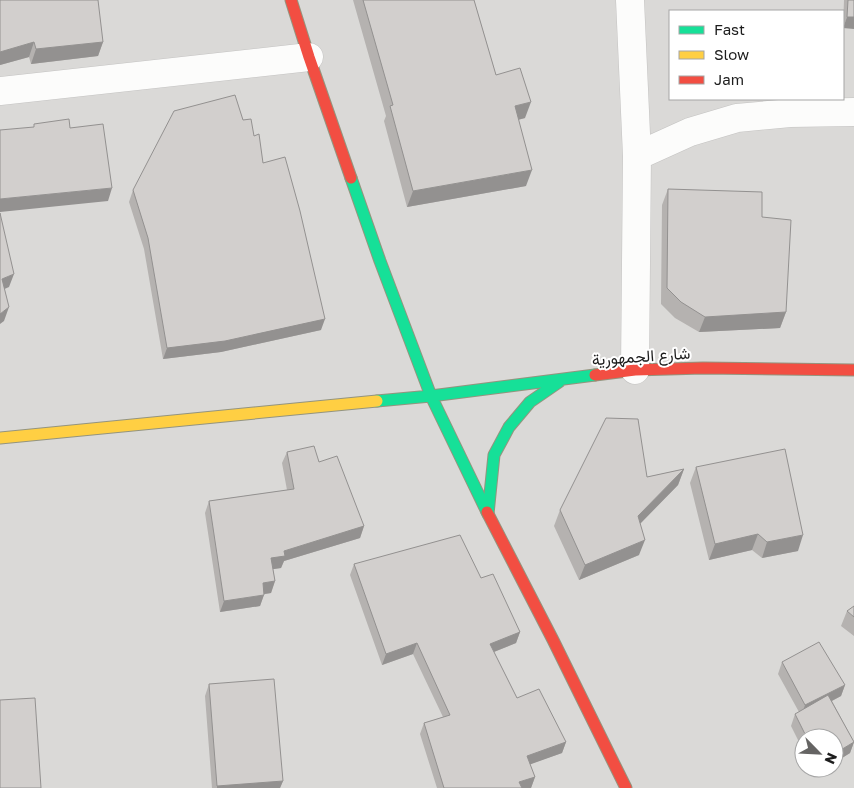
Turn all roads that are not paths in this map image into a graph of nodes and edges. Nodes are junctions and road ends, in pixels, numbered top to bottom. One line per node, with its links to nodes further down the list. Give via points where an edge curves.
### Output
1 (291, 0): 3 (main road)
2 (630, 0): 6 (street)
3 (309, 57): 4 (street); 10 (main road)
4 (0, 91)
5 (854, 112): 6 (street, via 737,118 690,132)
6 (637, 156): 7 (street)
7 (635, 370): 8 (main road, شارع الجمهورية); 9 (main road, شارع الجمهورية)
8 (854, 370)
9 (565, 378): 10 (main road, شارع الجمهورية); 12 (main road, via 530,402 509,427 494,455)
10 (431, 396): 11 (main road, شارع الجمهورية); 12 (main road)
11 (0, 438)
12 (488, 515): 13 (main road)
13 (626, 788)

